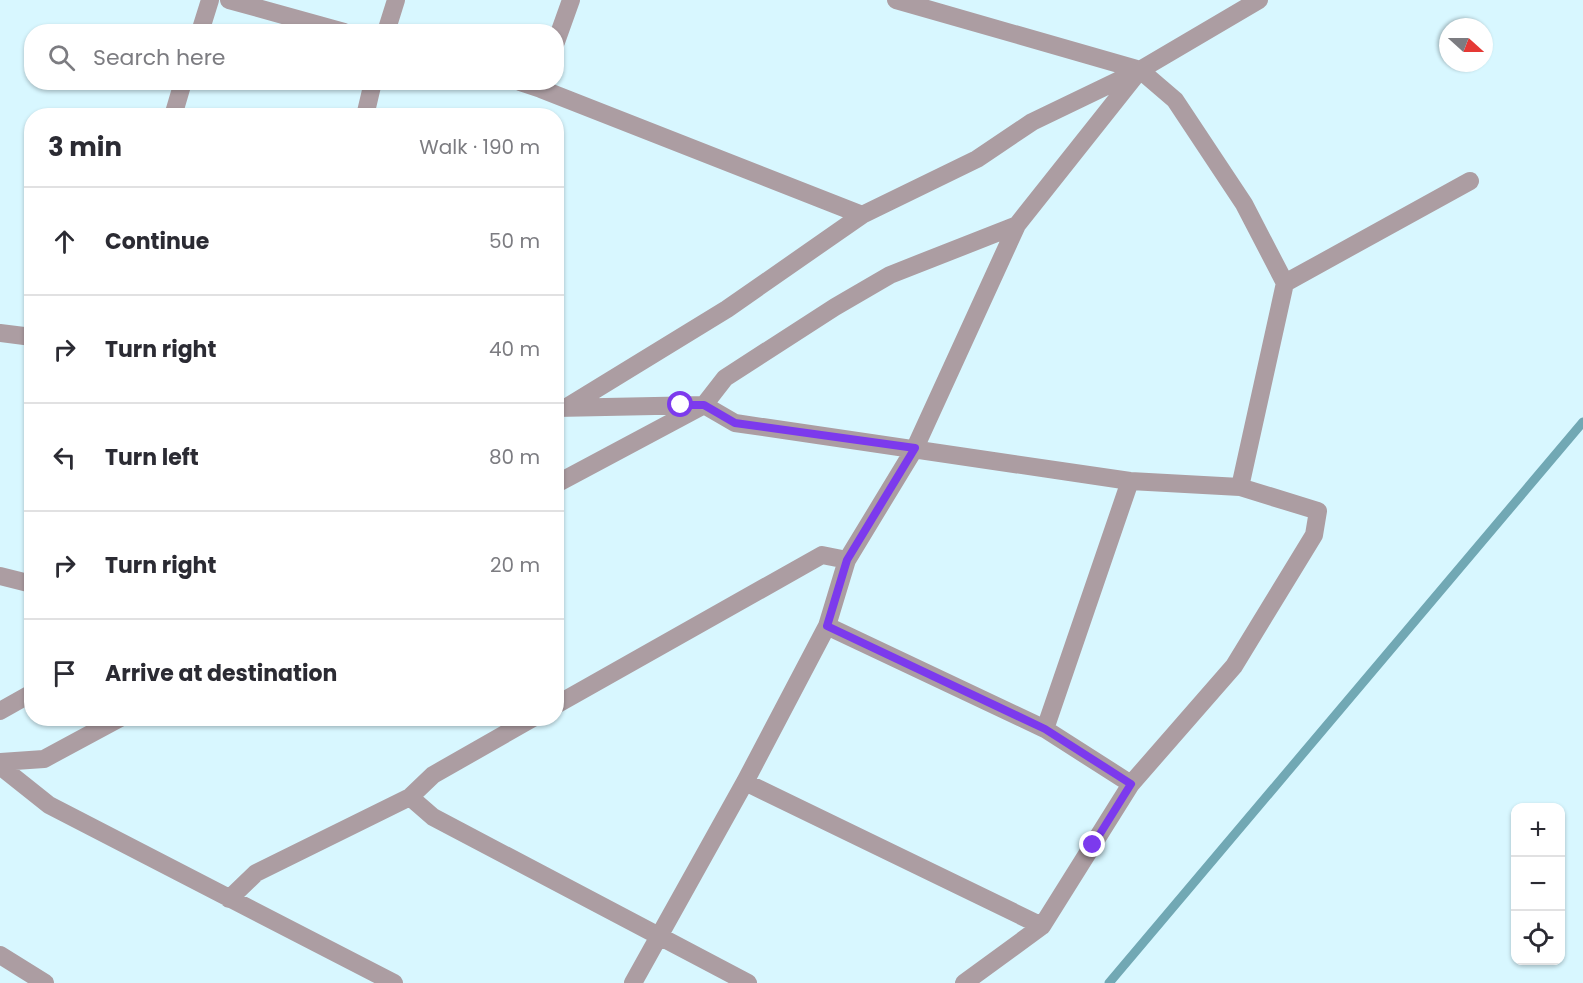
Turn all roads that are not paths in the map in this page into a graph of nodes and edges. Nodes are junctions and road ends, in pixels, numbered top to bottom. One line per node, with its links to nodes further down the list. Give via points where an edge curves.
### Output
1 (210, 0): 7 (street)
2 (229, 0): 8 (street)
3 (396, 0): 9 (street)
4 (571, 0): 10 (street)
5 (896, 0): 11 (street)
6 (1259, 0): 11 (street)
7 (202, 24)
8 (315, 24)
9 (388, 24)
10 (562, 24)
11 (1140, 70): 18 (street, via 1032,122 977,159); 19 (street); 20 (street, via 1175,100 1244,204)
12 (181, 90): 15 (street)
13 (371, 90): 16 (street)
14 (552, 90): 18 (street)
15 (175, 108)
16 (367, 108)
17 (1470, 181): 20 (street)
18 (862, 215): 23 (street, via 727,309)
19 (1017, 225): 24 (street, via 891,275 835,306 725,378); 26 (street)
20 (1285, 283): 29 (street)
21 (0, 333): 22 (street)
22 (24, 336)
23 (564, 405)
24 (704, 405): 25 (street); 26 (street, via 735,423); 27 (street)
25 (564, 407)
26 (915, 448): 28 (street); 30 (street)
27 (564, 480)
28 (1130, 481): 29 (street); 39 (street)
29 (1240, 487): 43 (street, via 1318,511 1314,535 1234,666)
30 (847, 560): 33 (street); 35 (street, via 822,555)
31 (0, 576): 32 (street)
32 (24, 582)
33 (827, 626): 39 (street); 42 (street)
34 (24, 698): 36 (street)
35 (564, 700)
36 (0, 711)
37 (105, 726): 40 (street, via 44,759)
38 (519, 726): 44 (street, via 433,776)
39 (1045, 729): 43 (street)
40 (0, 762)
41 (0, 766): 45 (street, via 49,805)
42 (746, 782): 46 (street); 47 (street)
43 (1131, 784): 46 (street)
44 (410, 797): 45 (street, via 256,873); 47 (street, via 433,817)
45 (229, 899): 50 (street)
46 (1042, 926): 53 (street)
47 (660, 935): 51 (street); 52 (street)
48 (0, 955): 49 (street)
49 (45, 983)
50 (394, 983)
51 (633, 983)
52 (748, 983)
53 (964, 983)

